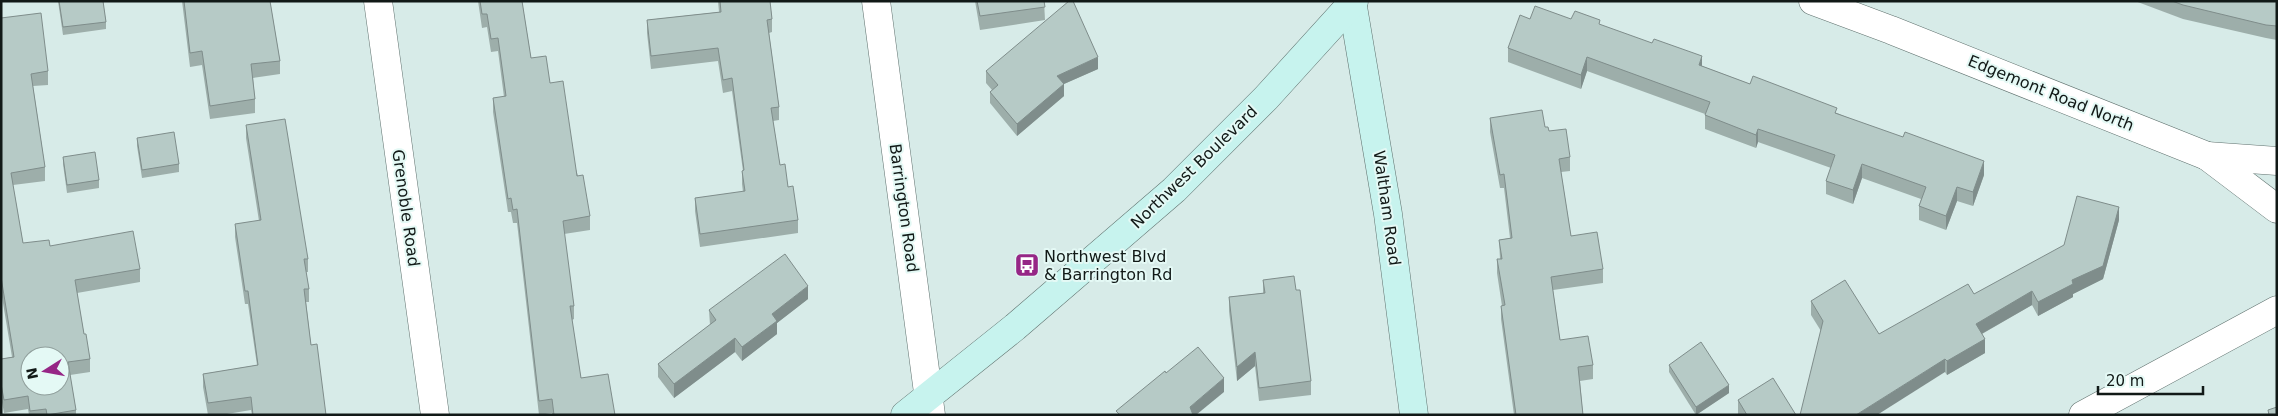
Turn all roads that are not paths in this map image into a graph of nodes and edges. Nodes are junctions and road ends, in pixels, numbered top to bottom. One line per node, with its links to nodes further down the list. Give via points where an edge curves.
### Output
1 (378, 1): 10 (street, Grenoble Road)
2 (876, 1): 9 (street, Barrington Road)
3 (1813, 1): 5 (street, Edgemont Road North)
4 (1353, 2): 9 (main road, Northwest Boulevard, via 1266,98 1174,190 1015,327); 12 (main road, Waltham Road, via 1388,214)
5 (2207, 156): 6 (street); 7 (street, Edgemont Road North)
6 (2277, 161)
7 (2277, 209)
8 (2277, 310): 13 (street)
9 (931, 405): 11 (main road, Northwest Boulevard)
10 (435, 415)
11 (905, 415)
12 (1414, 415)
13 (2083, 415)

